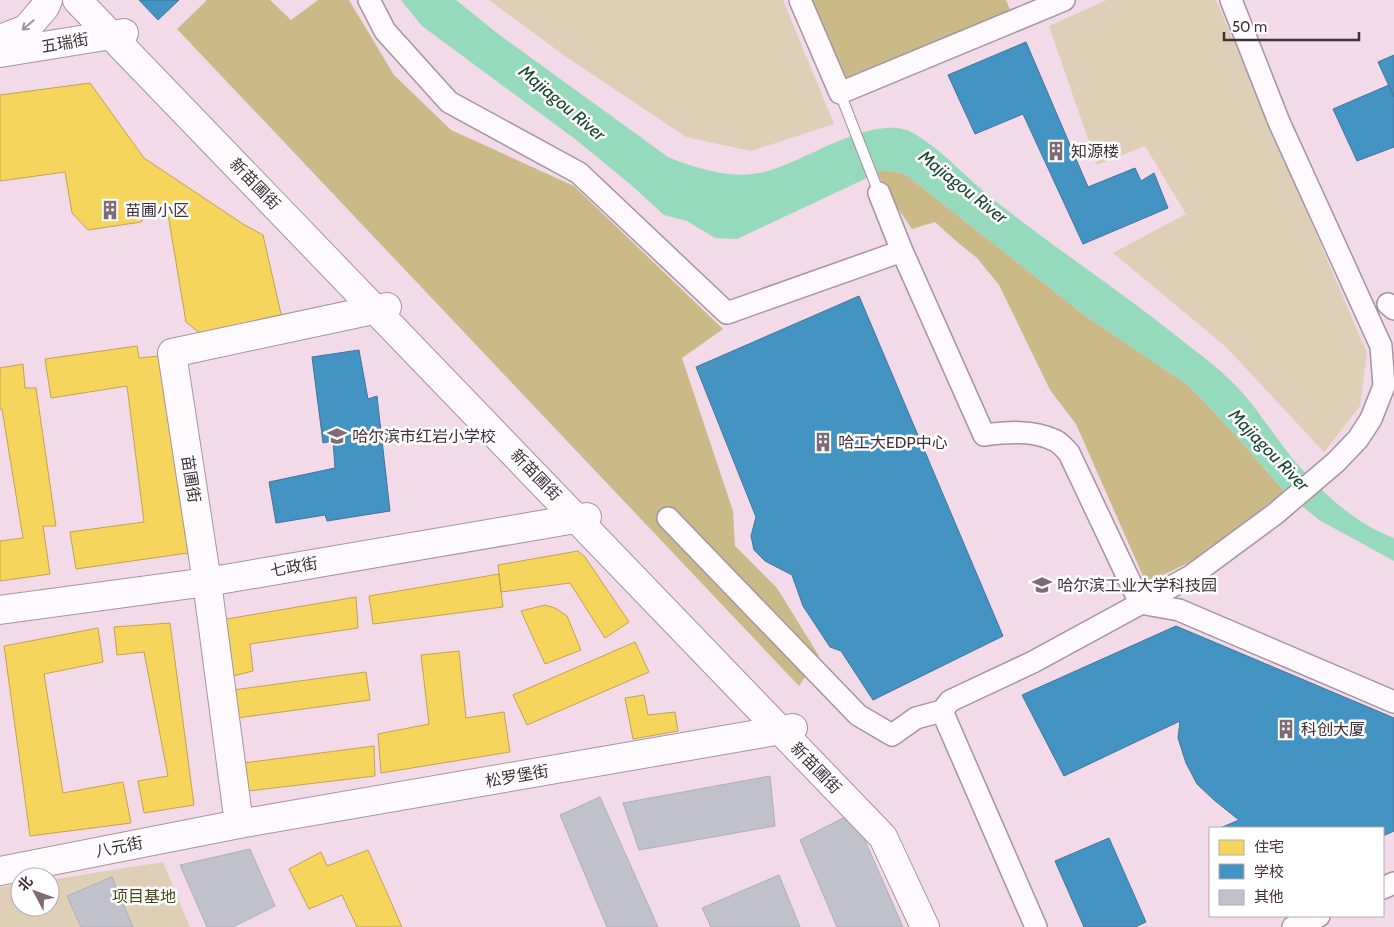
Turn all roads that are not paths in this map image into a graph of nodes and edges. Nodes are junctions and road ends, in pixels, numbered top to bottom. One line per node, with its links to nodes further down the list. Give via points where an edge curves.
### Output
1 (48, 0): 10 (street, 五瑞街, one-way to 10, via 46,7 26,29)
2 (77, 0): 9 (street, 新苗圃街)
3 (99, 0): 9 (street, 新苗圃街)
4 (369, 0): 14 (street, via 385,31 449,102 579,173 727,313)
5 (800, 0): 12 (street)
6 (1064, 0): 8 (street)
7 (1231, 0): 19 (street, via 1279,122 1381,346 1384,386 1371,419 1358,439 1336,462 1275,514 1191,576)
8 (1017, 9): 12 (street)
9 (121, 33): 11 (street, 五瑞街); 15 (street, 新苗圃街)
10 (0, 39)
11 (0, 54)
12 (840, 93): 13 (lane)
13 (879, 192): 14 (street)
14 (902, 251): 19 (street, via 984,435 1006,432 1038,434 1056,440 1069,453)
15 (382, 308): 16 (street, 新苗圃街); 18 (street, 苗圃街, via 172,353)
16 (582, 518): 18 (street, 七政街); 23 (street, 新苗圃街)
17 (668, 518): 22 (street, via 858,715 892,735 916,718)
18 (206, 582): 20 (street, 七政街); 24 (street, 苗圃街)
19 (1140, 604): 21 (street, via 1179,610); 22 (street, via 1033,662 950,701)
20 (0, 610)
21 (1394, 702)
22 (942, 711): 29 (street)
23 (788, 729): 24 (street, 松罗堡街); 27 (street, 新苗圃街, via 883,838); 28 (street, 新苗圃街, via 896,835)
24 (239, 824): 25 (street, 八元街)
25 (0, 870)
26 (1317, 917): 30 (street)
27 (925, 927)
28 (940, 927)
29 (1036, 927)
30 (1293, 927)

